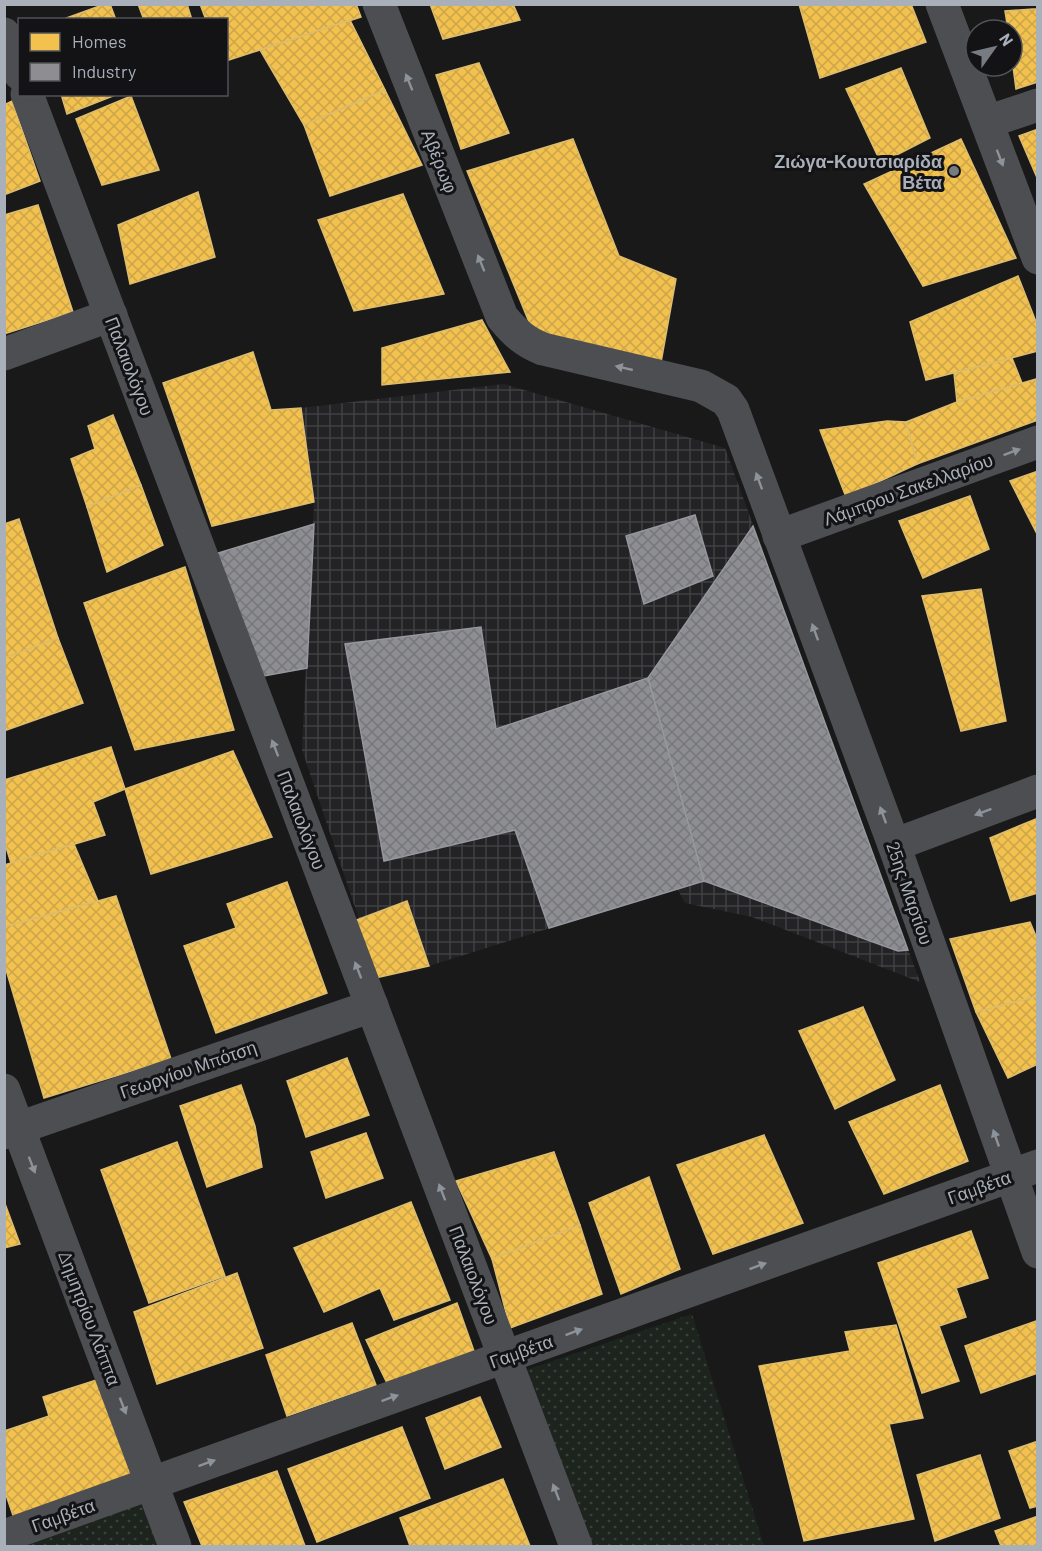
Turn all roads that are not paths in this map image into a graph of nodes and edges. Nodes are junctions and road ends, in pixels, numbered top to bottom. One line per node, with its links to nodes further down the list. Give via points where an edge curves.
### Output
1 (379, 4): 10 (street, Αβέρωφ, one-way to 1)
2 (942, 4): 7 (street)
3 (4, 34): 4 (street)
4 (18, 69)
5 (28, 96): 9 (street, Παλαιολόγου)
6 (1038, 105): 7 (street)
7 (987, 122): 8 (street, one-way to 8)
8 (1038, 258)
9 (111, 315): 11 (street); 16 (street, Παλαιολόγου, one-way to 9)
10 (502, 317): 13 (street, 25ης Μαρτίου, one-way to 10, via 726,400 700,386 543,349 526,342)
11 (4, 354)
12 (1038, 442): 13 (street, Λάμπρου Σακελλαρίου, one-way to 12)
13 (779, 536): 15 (street, 25ης Μαρτίου, one-way to 13)
14 (1038, 791): 15 (street, one-way to 15)
15 (894, 845): 19 (street, 25ης Μαρτίου, one-way to 15)
16 (372, 1006): 18 (street, Γεωργίου Μπότση); 21 (street, Παλαιολόγου, one-way to 16)
17 (4, 1090): 18 (street, Δημητρίου Λάππα)
18 (12, 1130): 22 (street, Δημητρίου Λάππα, one-way to 22)
19 (1024, 1171): 20 (street, 25ης Μαρτίου); 21 (street, Γαμβέτα, one-way to 19)
20 (1038, 1252)
21 (504, 1357): 22 (street, Γαμβέτα, one-way to 21); 25 (street, Παλαιολόγου, one-way to 21)
22 (152, 1483): 23 (street, Γαμβέτα); 24 (street, Δημητρίου Λάππα)
23 (4, 1536)
24 (175, 1546)
25 (576, 1546)

